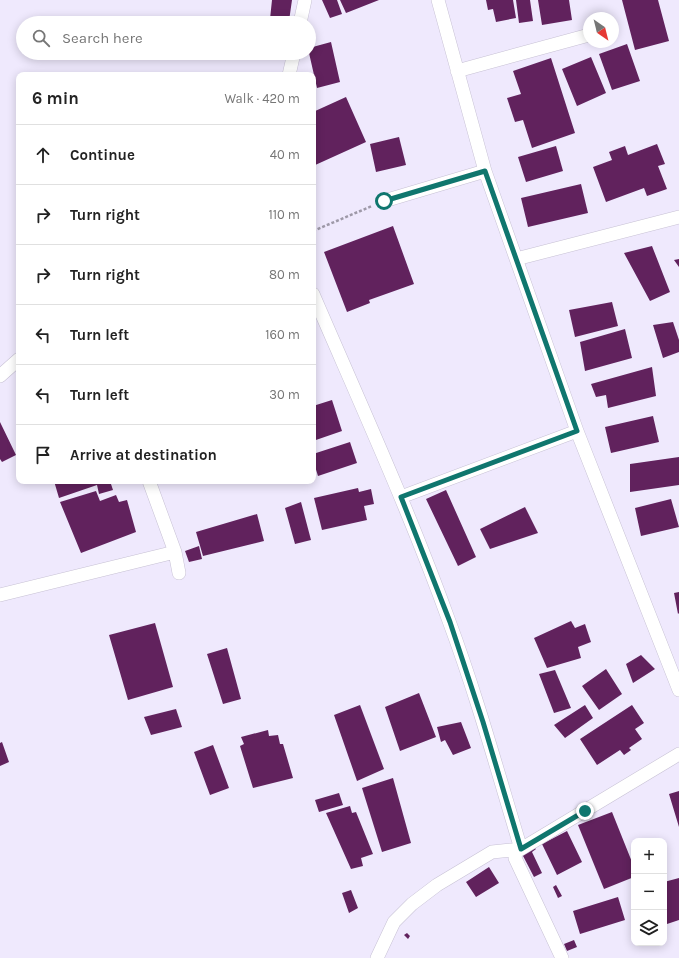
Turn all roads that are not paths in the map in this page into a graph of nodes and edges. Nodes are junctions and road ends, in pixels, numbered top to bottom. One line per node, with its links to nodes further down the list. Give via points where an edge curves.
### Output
1 (305, 0): 3 (street)
2 (438, 0): 6 (street)
3 (302, 16)
4 (583, 37): 6 (street)
5 (292, 60): 7 (street)
6 (457, 71): 8 (street)
7 (290, 72)
8 (485, 171): 9 (street); 11 (street)
9 (384, 201)
10 (679, 217): 11 (street)
11 (516, 259): 15 (street)
12 (316, 301): 17 (street)
13 (16, 362): 14 (street)
14 (0, 376)
15 (577, 431): 17 (street); 21 (street)
16 (150, 484): 18 (street)
17 (401, 497): 23 (street, via 450,622)
18 (175, 552): 19 (street); 20 (street)
19 (179, 573)
20 (0, 595)
21 (679, 690)
22 (679, 754): 23 (street)
23 (521, 849): 24 (street, via 492,852 437,885 394,922); 25 (street, via 516,852 515,858)
24 (377, 958)
25 (562, 958)

